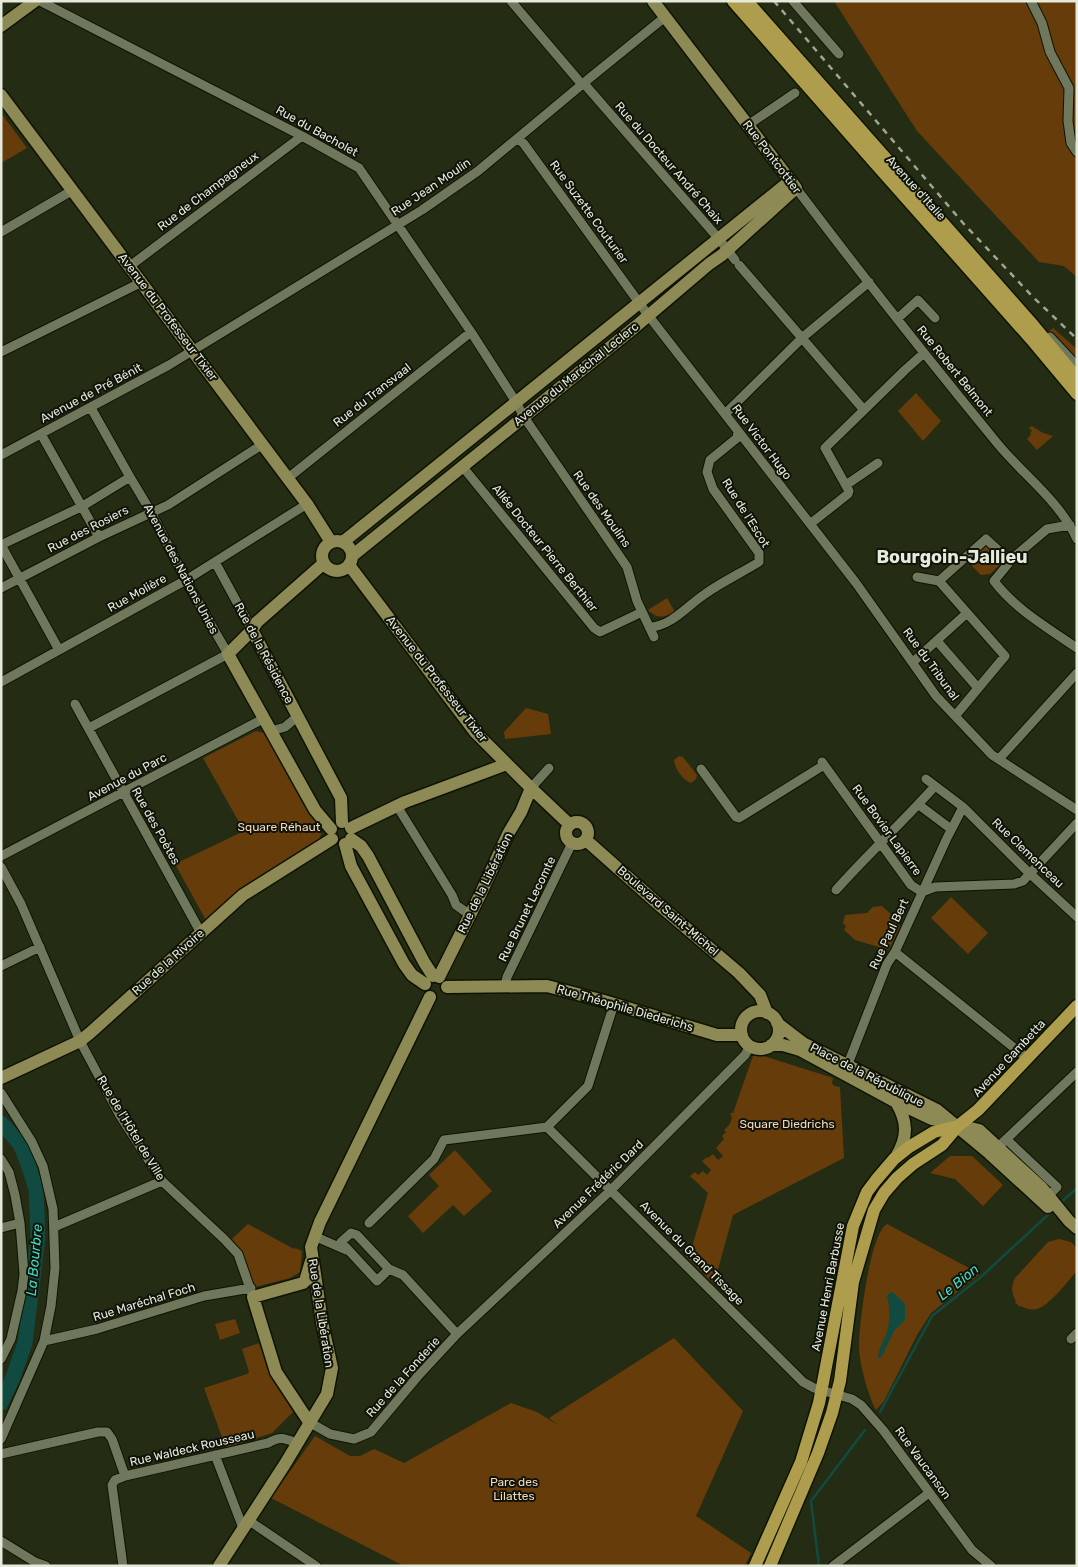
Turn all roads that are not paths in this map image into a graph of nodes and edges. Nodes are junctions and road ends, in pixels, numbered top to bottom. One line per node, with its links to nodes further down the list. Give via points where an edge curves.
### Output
1 (35, 1): 10 (street)
2 (40, 1): 16 (street, Rue du Bacholet)
3 (511, 1): 12 (street, Rue du Docteur André Chaix)
4 (653, 1): 9 (street, Rue Pontcottier)
5 (733, 1): 40 (main road, Avenue d'Italie)
6 (747, 1): 32 (main road, Avenue d'Italie)
7 (793, 1): 11 (street)
8 (1031, 1): 18 (street, via 1042,23 1050,52 1069,88 1068,121 1071,143)
9 (665, 17): 12 (street, Rue Jean Moulin); 15 (street, Rue Pontcottier)
10 (1, 26)
11 (839, 54)
12 (582, 84): 17 (street, Rue Jean Moulin); 23 (street, Rue du Docteur André Chaix)
13 (795, 93): 15 (street)
14 (1, 95): 20 (street, Avenue du Professeur Tixier)
15 (748, 125): 19 (street, Rue Pontcottier)
16 (302, 136): 21 (street, Rue du Bacholet, via 359,168); 25 (street, Rue de Champagneux)
17 (518, 138): 21 (street, Rue Jean Moulin, via 478,171); 28 (street, Rue Suzette Couturier)
18 (1077, 152)
19 (793, 184): 23 (street, Avenue du Maréchal Leclerc); 24 (street, Avenue du Maréchal Leclerc); 27 (street, Rue Pontcottier)
20 (73, 190): 22 (street); 25 (street, Avenue du Professeur Tixier)
21 (398, 225): 33 (street, Rue du Bacholet); 35 (street, Rue Jean Moulin)
22 (1, 232)
23 (719, 239): 24 (street, Rue du Docteur André Chaix); 28 (street, Avenue du Maréchal Leclerc)
24 (734, 258): 29 (street, Avenue du Maréchal Leclerc); 34 (street, Rue du Docteur André Chaix)
25 (130, 266): 26 (street, Avenue du Professeur Tixier)
26 (142, 282): 35 (street, Avenue du Professeur Tixier); 36 (street)
27 (869, 282): 30 (street, Rue Pontcottier); 34 (street)
28 (639, 302): 29 (street, Rue Suzette Couturier); 41 (street, Avenue du Maréchal Leclerc)
29 (648, 315): 44 (street, Rue Victor Hugo); 45 (street, Avenue du Maréchal Leclerc)
30 (895, 316): 31 (street, via 918,300); 37 (street, Rue Robert Belmont)
31 (935, 318)
32 (1033, 325): 38 (street, via 1047,333); 39 (main road, Avenue d'Italie)
33 (471, 332): 41 (street, Rue du Bacholet); 53 (street, Rue du Transvaal)
34 (803, 338): 43 (street, Rue du Docteur André Chaix); 44 (street)
35 (192, 350): 42 (street, Avenue de Pré Bénit); 48 (street, Avenue du Professeur Tixier)
36 (1, 352)
37 (924, 354): 43 (street); 61 (street, Rue Robert Belmont, via 998,445)
38 (1077, 366)
39 (1077, 378)
40 (1077, 394)
41 (516, 402): 45 (street, Rue des Moulins); 57 (street, Avenue du Maréchal Leclerc)
42 (91, 408): 47 (street, Avenue de Pré Bénit); 52 (street, Avenue des Nations Unies)
43 (864, 410): 54 (street, via 826,448)
44 (725, 414): 46 (street, Rue Victor Hugo)
45 (524, 417): 51 (street, Avenue du Maréchal Leclerc); 76 (street, Rue des Moulins, via 627,567)
46 (738, 430): 60 (street, Rue Victor Hugo); 78 (street, Rue de l'Escot, via 736,438 710,460 707,472 714,488 760,554 759,562 706,593 668,622)
47 (41, 434): 49 (street, Avenue de Pré Bénit); 56 (street)
48 (263, 444): 53 (street, Avenue du Professeur Tixier); 58 (street, Rue des Rosiers, via 168,505)
49 (1, 455)
50 (878, 463): 54 (street)
51 (462, 466): 59 (street, Avenue du Maréchal Leclerc); 76 (street, Allée Docteur Pierre Berthier, via 594,628 600,632)
52 (130, 477): 56 (street); 58 (street, Avenue des Nations Unies)
53 (288, 478): 55 (street, Avenue du Professeur Tixier)
54 (848, 488): 60 (street, via 848,494)
55 (307, 504): 64 (street, Avenue du Professeur Tixier); 68 (street, Rue Molière)
56 (81, 507): 62 (street); 65 (street)
57 (386, 507): 59 (street); 64 (street, Avenue du Maréchal Leclerc)
58 (151, 512): 62 (street, Rue des Rosiers); 72 (street, Avenue des Nations Unies)
59 (397, 520): 67 (street, Avenue du Maréchal Leclerc)
60 (810, 524): 74 (street, Rue Victor Hugo)
61 (1070, 525): 63 (street, Rue Robert Belmont); 66 (street, via 1047,529)
62 (98, 537): 71 (street, Rue des Rosiers)
63 (1077, 539)
64 (337, 542): 67 (street, via 350,548); 69 (street, via 322,553)
65 (1, 545): 71 (street)
66 (1008, 559): 73 (street, via 986,539); 82 (street, via 1008,564 994,581 998,587 1026,613)
67 (350, 560): 69 (street, via 341,570 332,570); 96 (street, Avenue du Professeur Tixier, via 462,716)
68 (215, 562): 72 (street, Rue Molière); 79 (street, Rue de la Résidence)
69 (326, 565): 79 (street, via 257,622)
70 (917, 577): 73 (street)
71 (19, 579): 75 (street, Rue des Rosiers); 83 (street)
72 (186, 580): 83 (street, Rue Molière); 84 (street, Avenue des Nations Unies)
73 (939, 581): 77 (street)
74 (856, 583): 85 (street, Rue du Tribunal)
75 (1, 588)
76 (642, 612): 78 (street, Rue des Moulins)
77 (968, 613): 81 (street); 88 (street, via 1005,656)
78 (650, 627): 80 (street, Rue des Moulins)
79 (252, 630): 84 (street); 90 (street, Rue de la Résidence)
80 (654, 636)
81 (937, 642): 85 (street); 88 (street)
82 (1077, 648)
83 (59, 650): 87 (street, Rue Molière)
84 (228, 654): 92 (street, Avenue des Nations Unies); 93 (street)
85 (913, 662): 91 (street, Rue du Tribunal, via 936,696)
86 (1077, 673): 95 (street)
87 (1, 682)
88 (978, 688): 91 (street)
89 (75, 704): 93 (street, Rue des Poètes)
90 (298, 716): 94 (street, Rue de la Résidence, via 282,730); 110 (street, via 341,798)
91 (955, 716): 95 (street, Rue du Tribunal)
92 (263, 719): 94 (street, Avenue des Nations Unies); 102 (street, Avenue du Parc)
93 (89, 728): 102 (street, Rue des Poètes)
94 (271, 731): 110 (street, Avenue des Nations Unies, via 315,810)
95 (996, 757): 106 (street, Rue du Tribunal)
96 (507, 764): 101 (street, Avenue du Professeur Tixier); 104 (street, Rue de la Rivoire)
97 (549, 768): 101 (street)
98 (700, 769): 113 (street, Rue Bovier Lapierre, via 739,818 823,764)
99 (926, 779): 100 (street, Rue Clemenceau)
100 (935, 786): 103 (street); 105 (street, Rue Clemenceau)
101 (531, 788): 108 (street, Avenue du Professeur Tixier); 119 (street, Rue de la Libération)
102 (124, 793): 114 (street, Avenue du Parc); 121 (street, Rue des Poètes)
103 (919, 805): 109 (street); 113 (street)
104 (397, 806): 110 (street, Rue de la Rivoire); 119 (street, via 456,905)
105 (963, 807): 109 (street, Rue Paul Bert); 116 (street, Rue Clemenceau)
106 (1077, 810)
107 (1077, 823): 116 (street)
108 (569, 824): 111 (street, via 580,822 586,826); 112 (street, via 566,835)
109 (951, 829): 118 (street, Rue Paul Bert)
110 (342, 834): 121 (street, Rue de la Rivoire, via 243,895); 125 (street, Avenue des Nations Unies, via 361,846 368,856); 125 (street, via 351,866 404,964 412,975)
111 (586, 840): 112 (street, via 580,844); 130 (street, Boulevard Saint-Michel, via 749,983 760,995)
112 (572, 843): 126 (street, Rue Brunet Lecomte)
113 (880, 844): 117 (street); 118 (street, Rue Bovier Lapierre, via 911,885)
114 (1, 856)
115 (1, 867): 122 (street, Rue de l'Hôtel de Ville)
116 (1030, 874): 118 (street, Rue Bovier Lapierre, via 1014,884 936,887); 120 (street, Rue Clemenceau)
117 (836, 890)
118 (922, 892): 123 (street, Rue Paul Bert)
119 (470, 915): 125 (street, Rue de la Libération)
120 (1077, 917)
121 (201, 933): 133 (street, Rue de la Rivoire)
122 (40, 947): 124 (street); 133 (street, Rue de l'Hôtel de Ville)
123 (895, 952): 136 (street); 137 (street, Rue Paul Bert)
124 (1, 966)
125 (436, 981): 126 (street, Rue Théophile Diederichs); 127 (street, Avenue des Nations Unies, via 425,991); 127 (street, via 443,996)
126 (505, 986): 128 (street, Rue Théophile Diederichs, via 547,986)
127 (430, 997): 155 (street, Rue de la Libération)
128 (614, 1004): 132 (street, Rue Théophile Diederichs, via 717,1035); 143 (street, via 588,1086)
129 (1077, 1006): 136 (main road, Avenue Gambetta)
130 (761, 1012): 131 (street); 132 (street, via 746,1018)
131 (777, 1023): 134 (street, via 779,1033); 137 (street, Place de la République)
132 (742, 1035): 135 (street)
133 (80, 1041): 139 (street, Rue de la Rivoire); 147 (street, Rue de l'Hôtel de Ville, via 119,1114)
134 (771, 1045): 135 (street, via 763,1049); 137 (street, Place de la République, via 800,1050)
135 (750, 1046): 148 (street, Avenue Frédéric Dard, via 745,1055)
136 (1028, 1059): 142 (main road, Avenue Gambetta)
137 (846, 1069): 141 (street, Place de la République); 142 (street, Place de la République, via 937,1110)
138 (1077, 1072): 144 (street)
139 (1, 1078)
140 (1, 1093): 153 (street, via 43,1166)
141 (896, 1102): 142 (street, Place de la République, via 932,1119); 146 (street, via 903,1113 905,1126 904,1144)
142 (958, 1126): 144 (street, Place de la République, via 979,1130); 146 (main road, Avenue Henri Barbusse, via 926,1136); 149 (street, Place de la République); 166 (main road, Avenue Henri Barbusse, via 942,1146 897,1178 874,1210 853,1282)
143 (547, 1127): 148 (street, Avenue du Grand Tissage); 151 (street, via 444,1140 434,1159)
144 (1002, 1143): 149 (street, Place de la République, via 1042,1188)
145 (1, 1159): 150 (street, via 9,1172)
146 (894, 1159): 165 (main road, Avenue Henri Barbusse, via 871,1186 853,1226)
147 (162, 1181): 153 (street); 161 (street, Rue de l'Hôtel de Ville, via 238,1254)
148 (611, 1190): 162 (street, Avenue Frédéric Dard); 165 (street, Avenue du Grand Tissage, via 803,1382)
149 (1048, 1202): 152 (street)
150 (20, 1223): 154 (street); 164 (street, via 24,1274 22,1292 11,1339)
151 (369, 1223)
152 (1073, 1224)
153 (54, 1227): 163 (street, via 55,1268)
154 (1, 1228)
155 (314, 1236): 156 (street); 157 (street, Rue de la Libération)
156 (348, 1251): 158 (street, via 377,1282); 158 (street, via 341,1242 351,1233 357,1235)
157 (312, 1256): 159 (street); 160 (street, Rue de la Libération)
158 (390, 1269): 162 (street, via 402,1275)
159 (305, 1281): 160 (street); 161 (street)
160 (318, 1289): 167 (street, Rue de la Libération, via 332,1368 327,1394)
161 (252, 1292): 163 (street, Rue Maréchal Foch, via 204,1296 97,1329); 167 (street, Rue de l'Hôtel de Ville, via 276,1372)
162 (458, 1334): 167 (street, Rue de la Fonderie, via 371,1432 354,1440 330,1434)
163 (44, 1341): 168 (street)
164 (1, 1359)
165 (822, 1391): 166 (street, Rue Vaucanson); 180 (main road, Avenue Henri Barbusse, via 800,1462)
166 (836, 1394): 173 (street, Rue Vaucanson, via 861,1405); 181 (main road, Avenue Henri Barbusse, via 818,1452)
167 (309, 1422): 169 (street, Rue de la Libération)
168 (1, 1439)
169 (297, 1443): 171 (street, Rue Waldeck Rousseau, via 277,1438); 174 (street, Rue de la Libération)
170 (1, 1454): 172 (street, Rue Waldeck Rousseau, via 107,1432)
171 (215, 1455): 172 (street, Rue Waldeck Rousseau); 174 (street)
172 (125, 1476): 177 (street, via 112,1485)
173 (929, 1493): 182 (street); 183 (street, Rue Vaucanson, via 972,1550)
174 (245, 1524): 178 (street, Rue de la Libération); 179 (street)
175 (1, 1541): 176 (street)
176 (46, 1566)
177 (123, 1566)
178 (219, 1566)
179 (316, 1566)
180 (755, 1566)
181 (770, 1566)
182 (833, 1566)
183 (991, 1566)

